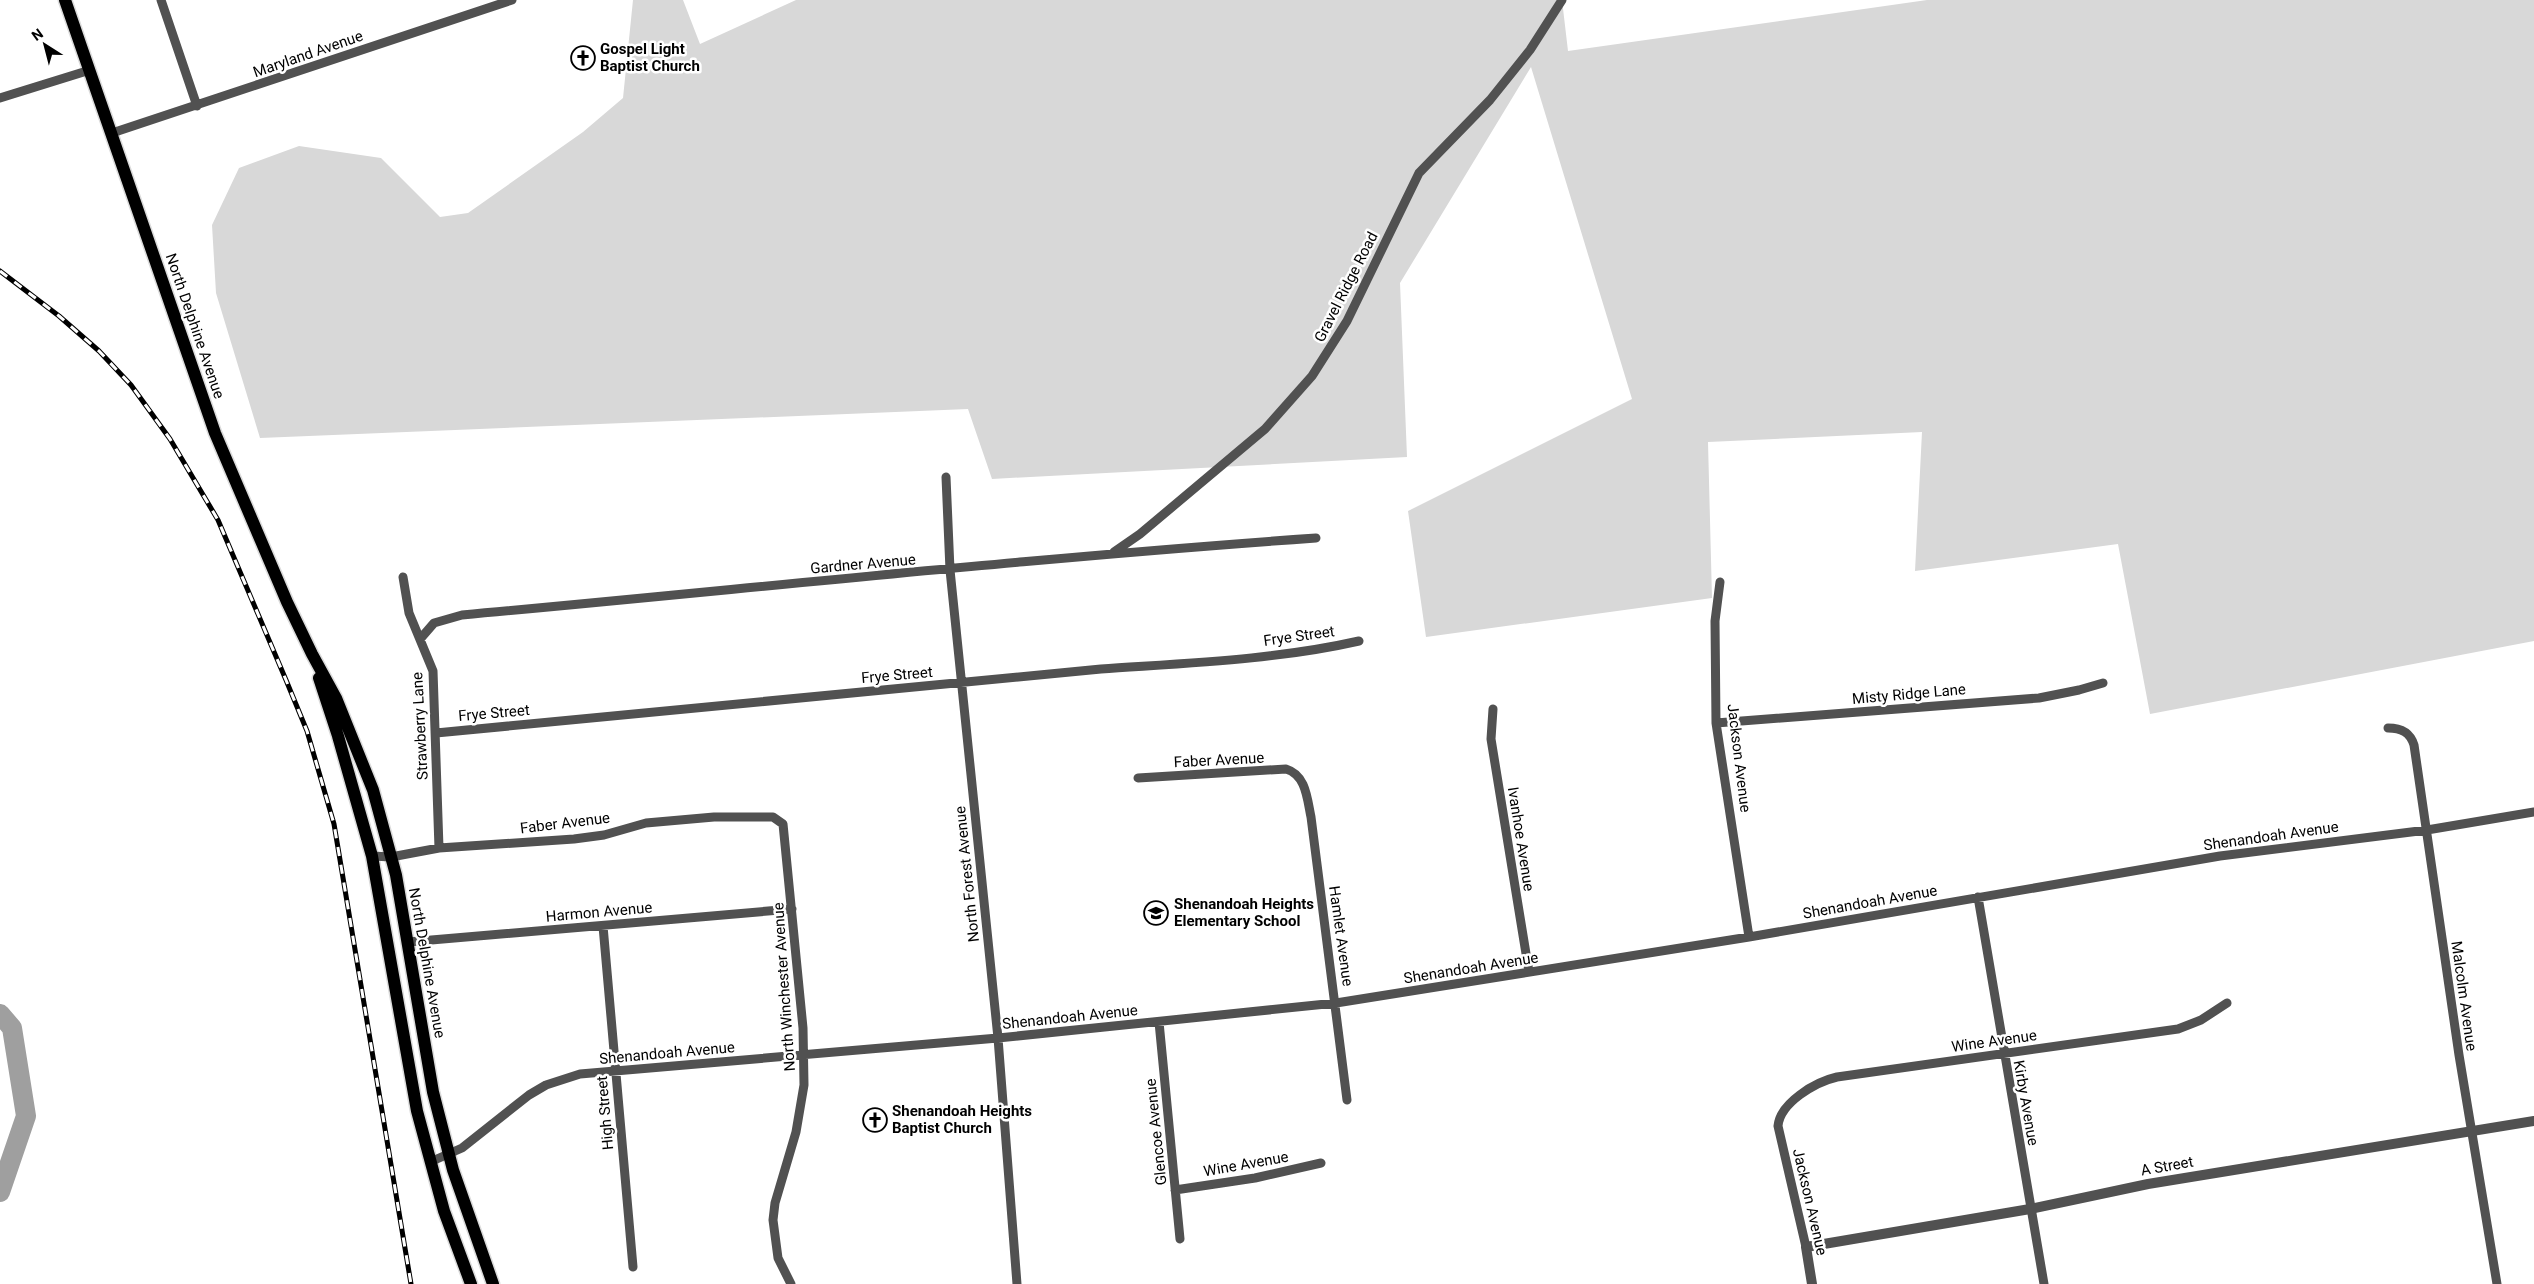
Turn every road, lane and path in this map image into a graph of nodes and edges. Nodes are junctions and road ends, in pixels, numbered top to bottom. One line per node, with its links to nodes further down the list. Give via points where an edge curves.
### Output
1 (66, 0): 6 (main road, North Delphine Avenue)
2 (161, 0): 8 (street)
3 (512, 0): 5 (street, Maryland Avenue)
4 (1562, 0): 12 (street, Gravel Ridge Road, via 1530,50 1490,100 1419,173 1362,292 1325,357 1287,407 1224,465)
5 (484, 4): 8 (street, Maryland Avenue)
6 (90, 70): 7 (street); 9 (main road, North Delphine Avenue)
7 (0, 98)
8 (197, 106): 9 (street, Maryland Avenue)
9 (112, 133): 18 (main road, North Delphine Avenue, via 215,433)
10 (946, 477): 13 (street, North Forest Avenue)
11 (1316, 538): 12 (street, Gardner Avenue)
12 (1114, 552): 13 (street, Gardner Avenue)
13 (950, 570): 16 (street, Gardner Avenue, via 462,615 434,622); 20 (street, North Forest Avenue)
14 (403, 577): 16 (street, Strawberry Lane, via 409,613)
15 (1720, 582): 22 (street, Jackson Avenue, via 1715,621)
16 (422, 638): 24 (street, Strawberry Lane, via 433,671)
17 (1359, 641): 20 (street, Frye Street, via 1283,654)
18 (312, 654): 31 (main road, North Delphine Avenue); 32 (main road, North Delphine Avenue, via 358,749)
19 (2103, 682): 22 (street, Misty Ridge Lane, via 2039,698)
20 (962, 683): 24 (street, Frye Street); 42 (street, North Forest Avenue)
21 (1493, 710): 38 (street, Ivanhoe Avenue, via 1491,739)
22 (1716, 723): 36 (street, Jackson Avenue)
23 (2388, 728): 29 (street, Malcolm Avenue, via 2404,731 2412,739)
24 (436, 733): 30 (street, Strawberry Lane)
25 (1299, 777): 26 (street, Faber Avenue, via 1295,772 1286,770); 40 (street, Hamlet Avenue, via 1311,816)
26 (1138, 778)
27 (2534, 812): 29 (street, Shenandoah Avenue)
28 (786, 830): 30 (street, Faber Avenue, via 773,817 714,817 646,823 604,835 574,839); 34 (street, North Winchester Avenue)
29 (2426, 830): 33 (street, Shenandoah Avenue, via 2220,856); 49 (street, Malcolm Avenue)
30 (439, 848): 32 (street, Faber Avenue)
31 (372, 856): 32 (street, Faber Avenue); 51 (main road, North Delphine Avenue, via 405,1054)
32 (391, 857): 37 (main road, North Delphine Avenue)
33 (1978, 898): 36 (street, Shenandoah Avenue); 43 (street, Kirby Avenue)
34 (792, 909): 35 (street, Harmon Avenue); 44 (street, North Winchester Avenue)
35 (603, 926): 37 (street, Harmon Avenue); 45 (street, High Street)
36 (1749, 937): 38 (street, Shenandoah Avenue)
37 (408, 942): 50 (main road, North Delphine Avenue, via 433,1092)
38 (1529, 972): 40 (street, Shenandoah Avenue)
39 (2228, 1002): 43 (street, Wine Avenue, via 2201,1020 2178,1029)
40 (1336, 1003): 41 (street, Shenandoah Avenue); 46 (street, Hamlet Avenue)
41 (1158, 1022): 42 (street, Shenandoah Avenue); 53 (street, Glencoe Avenue)
42 (998, 1038): 44 (street, Shenandoah Avenue); 61 (street, North Forest Avenue)
43 (2004, 1054): 48 (street, Wine Avenue, via 1833,1078 1794,1099 1782,1114); 54 (street, Kirby Avenue)
44 (804, 1055): 45 (street, Shenandoah Avenue); 60 (street, North Winchester Avenue, via 802,1107 775,1203 773,1229 778,1258)
45 (615, 1071): 50 (street, Shenandoah Avenue, via 580,1074 546,1085 462,1148); 57 (street, High Street)
46 (1347, 1100)
47 (2534, 1121): 49 (street, A Street)
48 (1778, 1126): 56 (street, Jackson Avenue)
49 (2472, 1131): 54 (street, A Street, via 2148,1184); 64 (street, Malcolm Avenue)
50 (449, 1154): 51 (street, Shenandoah Avenue); 59 (main road, North Delphine Avenue)
51 (430, 1162): 58 (main road, North Delphine Avenue)
52 (1321, 1163): 53 (street, Wine Avenue, via 1255,1178)
53 (1175, 1190): 55 (street, Glencoe Avenue)
54 (2030, 1209): 56 (street, A Street); 63 (street, Kirby Avenue)
55 (1180, 1239)
56 (1806, 1247): 62 (street, Jackson Avenue)
57 (633, 1267)
58 (471, 1284)
59 (493, 1284)
60 (791, 1284)
61 (1017, 1284)
62 (1812, 1284)
63 (2044, 1284)
64 (2496, 1284)

